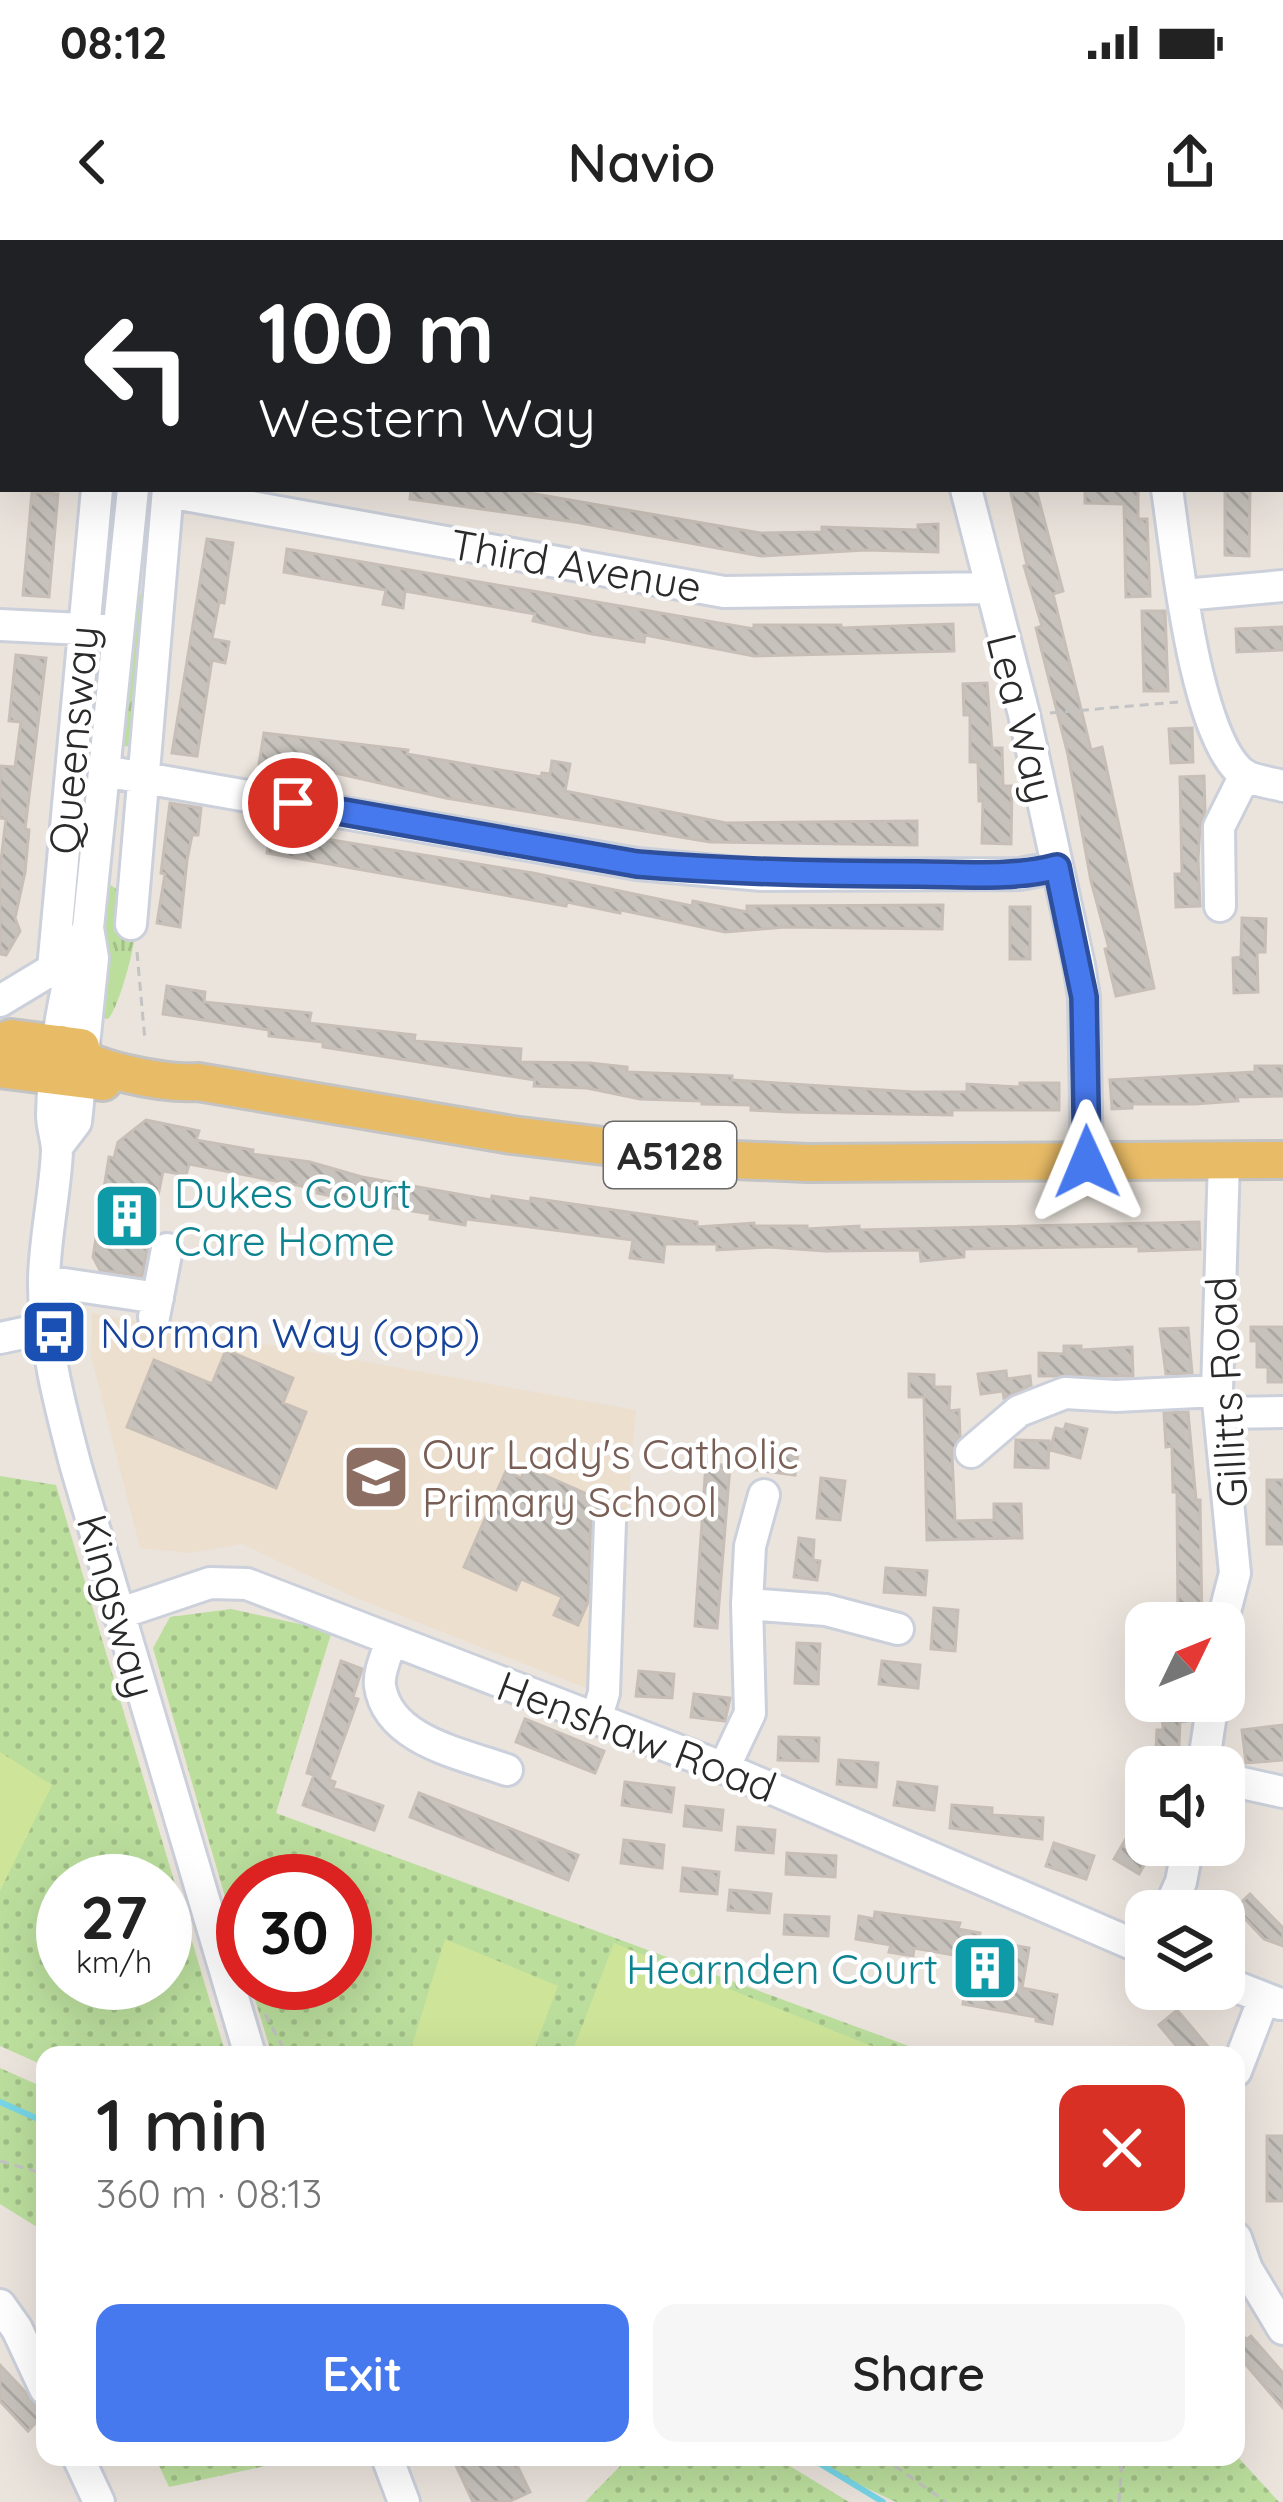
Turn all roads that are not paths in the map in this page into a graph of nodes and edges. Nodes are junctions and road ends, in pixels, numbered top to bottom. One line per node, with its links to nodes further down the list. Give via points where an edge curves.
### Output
1 (97, 492): 11 (street, Queensway)
2 (134, 492): 12 (street, Queensway)
3 (168, 492): 14 (street)
4 (179, 492): 8 (street, Third Avenue, via 724,592)
5 (967, 492): 8 (street, Lea Way)
6 (1167, 492): 9 (street)
7 (1283, 586): 9 (street)
8 (989, 588): 17 (street, Lea Way)
9 (1184, 595): 15 (street, via 1219,741)
10 (0, 626): 11 (street)
11 (82, 629): 12 (street); 23 (street, Queensway)
12 (121, 631): 13 (street, Queensway)
13 (104, 771): 14 (street); 18 (street, Queensway)
14 (141, 776): 17 (street, via 637,864 761,875); 19 (street)
15 (1245, 776): 16 (street); 20 (street, via 1219,826)
16 (1283, 786)
17 (1057, 867): 31 (street, Lea Way, via 1084,997)
18 (94, 872): 19 (street); 21 (street, Queensway)
19 (134, 876): 22 (street)
20 (1220, 906)
21 (88, 928): 23 (street, Queensway); 26 (street, Queensway, via 93,958)
22 (134, 938)
23 (62, 976): 24 (street); 26 (street, Queensway)
24 (0, 1000)
25 (0, 1045): 26 (main road, A5128, via 11,1038)
26 (71, 1061): 27 (main road, A5128); 28 (main road, A5128, via 170,1064); 28 (main road, A5128, via 135,1087); 33 (street, Kingsway, via 76,1121 57,1147)
27 (0, 1069)
28 (198, 1082): 31 (main road, A5128, via 629,1152 808,1163)
29 (1224, 1160): 30 (main road, A5128); 31 (main road, A5128); 36 (street, Gillitts Road)
30 (1283, 1160)
31 (1087, 1162)
32 (167, 1249): 33 (street, via 156,1307)
33 (44, 1281): 34 (street, Kingsway)
34 (47, 1328): 35 (street); 43 (street, Kingsway, via 57,1397)
35 (0, 1339)
36 (1219, 1402): 37 (street); 38 (street, via 1065,1393 1019,1411); 41 (street, Gillitts Road, via 1235,1573)
37 (1283, 1412)
38 (971, 1452)
39 (764, 1496): 42 (street, via 750,1546)
40 (610, 1522): 46 (street, via 604,1693)
41 (1227, 1602)
42 (747, 1604): 44 (street, via 826,1610); 47 (street, via 750,1713)
43 (118, 1614): 45 (street, Henshaw Road, via 210,1582 247,1584); 54 (street, Kingsway)
44 (898, 1629)
45 (391, 1641): 46 (street, Henshaw Road); 48 (street, via 378,1683 390,1716 426,1740)
46 (596, 1719): 47 (street, Henshaw Road)
47 (724, 1768): 51 (street, Henshaw Road)
48 (507, 1770)
49 (1245, 1784): 50 (street)
50 (1283, 1792)
51 (1125, 1942)
52 (1245, 1990): 53 (street)
53 (1274, 2002): 55 (street)
54 (247, 2046)
55 (1245, 2055)
56 (1245, 2263): 58 (street)
57 (7, 2300): 59 (street)
58 (1283, 2329)
59 (36, 2368)
60 (81, 2466): 62 (street)
61 (390, 2466): 63 (street)
62 (99, 2502)
63 (404, 2502)

